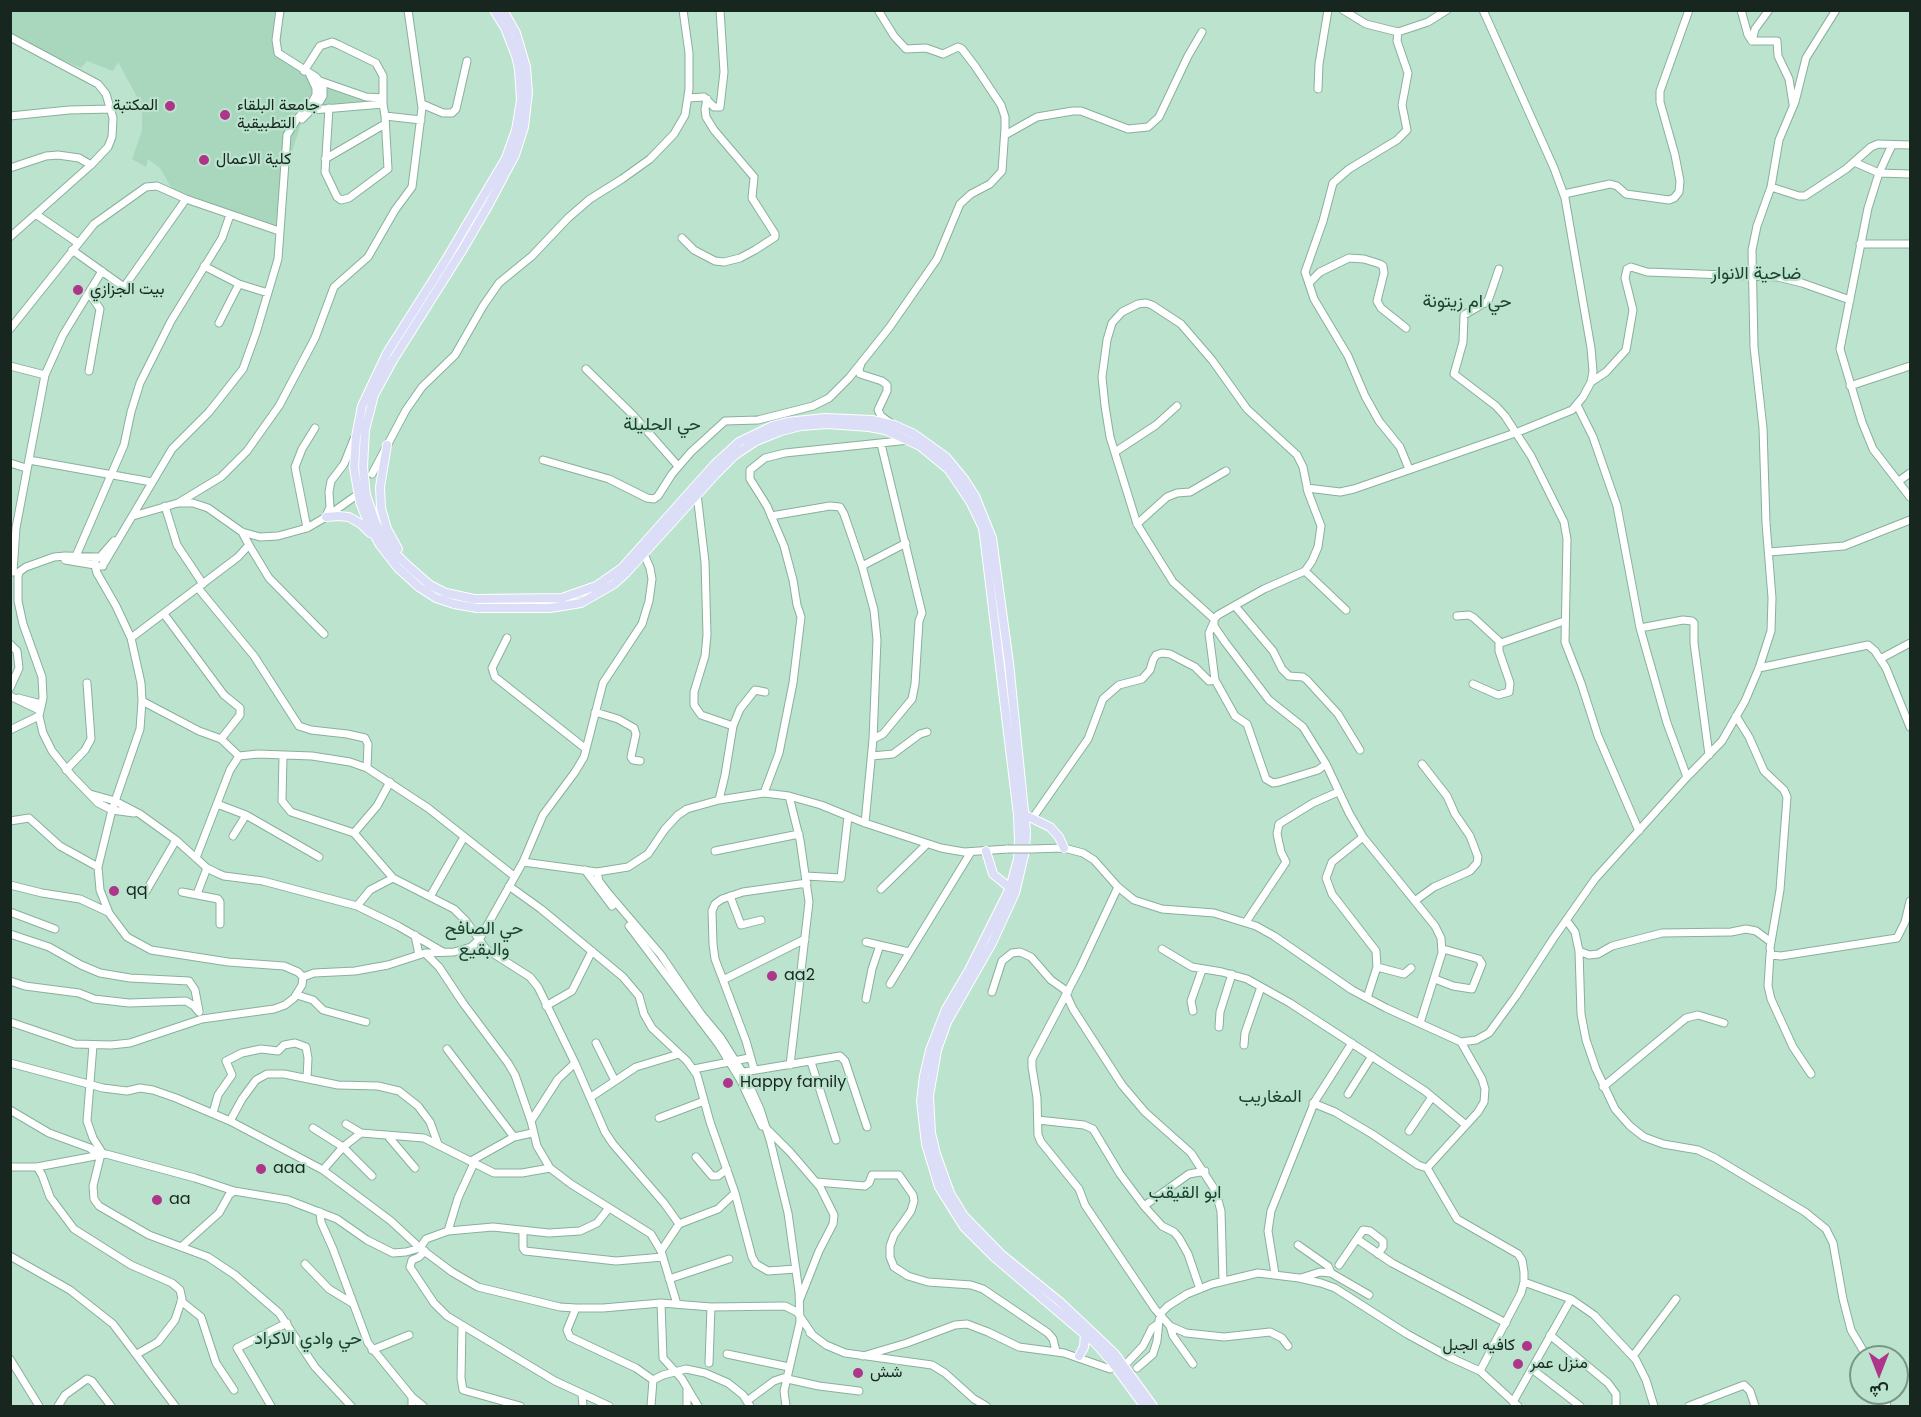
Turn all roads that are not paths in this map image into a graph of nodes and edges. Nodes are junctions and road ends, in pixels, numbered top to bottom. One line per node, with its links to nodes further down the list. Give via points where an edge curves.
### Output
1 (280, 10): 21 (street, via 277,51)
2 (408, 10): 27 (street)
3 (494, 10): 57 (main road, via 516,56 521,85 519,117 506,158)
4 (502, 10): 57 (main road, via 516,33 526,67 524,127 512,161)
5 (683, 10): 24 (street, via 689,53)
6 (720, 10): 25 (street, via 724,58 720,107 714,108)
7 (878, 10): 35 (street, via 906,49 926,48 943,54 962,49 1001,105)
8 (1328, 10): 23 (street)
9 (1343, 10): 17 (street, via 1365,24)
10 (1447, 10): 17 (street, via 1428,22)
11 (1484, 10): 46 (street)
12 (1689, 10): 46 (street, via 1660,91 1680,181 1679,192 1669,200 1626,194 1610,184)
13 (1742, 10): 19 (street)
14 (1769, 10): 19 (street, via 1755,29)
15 (1836, 10): 28 (street, via 1806,58)
16 (1202, 32): 35 (street, via 1159,117 1148,127 1128,129 1073,111 1037,117)
17 (1398, 32): 62 (street, via 1397,41 1408,73 1402,105 1407,130 1333,183 1305,270)
18 (10, 37): 30 (street, via 98,84)
19 (1752, 41): 28 (street, via 1777,42)
20 (467, 61): 27 (street, via 456,110 443,112)
21 (307, 72): 22 (street); 26 (street, via 320,46 332,42 376,63 383,76); 36 (street, via 316,95 291,127)
22 (320, 81): 26 (street); 31 (street, via 323,96)
23 (1318, 89)
24 (688, 98): 25 (street); 89 (street, via 684,115 669,141 650,159 583,205 499,283 455,355 415,396)
25 (707, 99): 52 (street, via 706,117 754,177 752,198 775,237 724,262 715,261)
26 (383, 101): 29 (street); 33 (street)
27 (422, 104): 34 (street)
28 (1793, 107): 45 (street, via 1778,146)
29 (328, 108): 31 (street); 39 (street)
30 (112, 109): 32 (street); 41 (street, via 111,140)
31 (312, 110): 36 (street)
32 (10, 116)
33 (385, 120): 34 (street); 39 (street); 39 (street, via 388,170 348,199 337,198 325,171)
34 (421, 120): 109 (street, via 412,187 368,257 334,287 315,338 279,406 231,469)
35 (1005, 135): 71 (street, via 1002,171 960,204 928,273)
36 (287, 141): 50 (street)
37 (1892, 145): 38 (street); 40 (street, via 1874,145); 43 (street)
38 (1911, 145)
39 (325, 159)
40 (1854, 162): 43 (street); 45 (street, via 1805,196)
41 (92, 165): 42 (street, via 79,158 58,155); 48 (street)
42 (10, 168)
43 (1879, 173): 44 (street); 54 (street)
44 (1911, 174)
45 (1771, 187): 61 (street, via 1754,240)
46 (1564, 194): 77 (street, via 1591,348)
47 (186, 199): 49 (street); 53 (street, via 156,186 146,187 94,224); 60 (street, via 124,287)
48 (37, 215): 51 (street); 53 (street)
49 (230, 215): 50 (street); 58 (street, via 222,238)
50 (279, 231): 65 (street, via 278,259)
51 (10, 237)
52 (682, 238)
53 (78, 243): 56 (street)
54 (1860, 244): 55 (street); 66 (street)
55 (1911, 244)
56 (72, 250): 60 (street); 67 (street)
57 (448, 265): 86 (main road, via 414,308 374,376 362,406); 128 (main road, via 381,380 365,430 363,467 368,505 382,535)
58 (204, 266): 63 (street); 101 (street, via 140,383 124,445)
59 (1499, 268): 85 (street, via 1488,301 1464,315 1463,342 1454,374 1501,410)
60 (102, 271): 64 (street)
61 (1752, 276): 66 (street, via 1793,280); 77 (street, via 1629,268 1626,283 1633,314 1626,350); 123 (street)
62 (1309, 283): 70 (street, via 1320,272 1349,258 1380,264 1384,273 1376,296 1378,304); 98 (street, via 1365,396 1400,447)
63 (239, 284): 65 (street); 68 (street)
64 (91, 290): 75 (street, via 100,309); 76 (street, via 63,335)
65 (268, 293): 104 (street, via 243,369 178,442)
66 (1850, 300): 78 (street, via 1840,349)
67 (13, 319): 69 (street)
68 (219, 323)
69 (10, 328)
70 (1406, 328)
71 (864, 358): 81 (street, via 829,399); 82 (street, via 859,372 887,385 878,410 880,416)
72 (10, 366): 76 (street)
73 (1911, 366): 78 (street)
74 (586, 369): 94 (street)
75 (88, 371)
76 (45, 375): 91 (street)
77 (1591, 382): 79 (street)
78 (1851, 386): 103 (street, via 1874,449)
79 (1577, 405): 85 (street); 141 (street, via 1593,437 1617,506)
80 (1177, 406): 90 (street)
81 (758, 420): 84 (street); 94 (street, via 725,421)
82 (894, 425): 84 (main road, via 825,418); 190 (main road, via 946,457 970,488 989,529)
83 (315, 428): 118 (street, via 295,467)
84 (761, 430): 133 (main road, via 739,442 714,465 628,562 607,579 572,596)
85 (1518, 432): 98 (street); 139 (street, via 1566,528)
86 (356, 437): 96 (street); 97 (main road)
87 (909, 440): 88 (street); 106 (main road, via 885,430 859,426 827,424 781,431 735,455); 213 (main road, via 949,470 982,528 1018,815)
88 (881, 444): 114 (street, via 785,453 755,464 750,479); 120 (street)
89 (387, 445): 102 (street); 128 (main road, via 380,487 381,512)
90 (1115, 452): 105 (street, via 1103,388 1107,339 1117,316 1134,305 1146,303 1180,324 1247,409 1291,448 1301,462); 117 (street)
91 (29, 460): 95 (street); 101 (street)
92 (543, 460): 94 (street, via 609,479 652,499)
93 (10, 463): 95 (street)
94 (678, 466)
95 (26, 468): 131 (street, via 15,528)
96 (342, 468): 97 (street); 110 (street, via 331,481)
97 (354, 468): 122 (main road, via 360,502)
98 (1409, 470): 105 (street, via 1345,492)
99 (1226, 471): 117 (street, via 1190,492 1167,497)
100 (1911, 473): 103 (street)
101 (110, 474): 104 (street); 125 (street)
102 (372, 474)
103 (1899, 480): 108 (street)
104 (152, 482): 113 (street)
105 (1307, 488): 130 (street, via 1321,532)
106 (697, 494): 124 (main road); 160 (street, via 705,562 707,635 694,705 701,715)
107 (354, 497): 112 (street)
108 (1911, 497)
109 (178, 503): 111 (street); 119 (street, via 208,508)
110 (330, 504): 112 (street); 115 (street)
111 (165, 506): 113 (street); 132 (street, via 177,545)
112 (338, 512): 115 (main road); 122 (main road, via 357,521)
113 (133, 516): 127 (street)
114 (771, 516): 129 (street, via 840,507); 180 (street, via 788,560 801,617 779,753)
115 (326, 517): 118 (street)
116 (1911, 520): 123 (street, via 1844,546)
117 (1137, 524): 140 (street, via 1173,582)
118 (307, 528): 119 (street, via 269,537)
119 (242, 532): 121 (street)
120 (906, 543): 129 (street); 165 (street, via 922,611 915,684 909,705 883,734)
121 (249, 545): 132 (street); 142 (street, via 269,578)
122 (380, 545): 133 (main road, via 409,579 444,601 477,608)
123 (1769, 552): 149 (street, via 1772,623)
124 (644, 554): 133 (main road, via 614,584 590,600 569,606); 158 (street, via 652,579 646,614 606,678)
125 (76, 556): 126 (street); 127 (street)
126 (54, 559): 127 (street); 131 (street); 134 (street, via 24,573)
127 (99, 562): 143 (street, via 98,576)
128 (406, 565): 133 (main road, via 446,593)
129 (861, 566): 165 (street, via 876,630)
130 (1305, 571): 135 (street); 136 (street)
131 (14, 572): 134 (street)
132 (201, 586): 137 (street); 175 (street, via 254,656 299,726 365,738)
133 (524, 604)
134 (20, 606): 157 (street, via 41,669 44,690)
135 (1235, 606): 140 (street); 167 (street, via 1273,651 1281,669 1289,676 1307,680 1340,717)
136 (1346, 610)
137 (164, 614): 143 (street); 164 (street, via 224,695 240,708 240,715)
138 (1457, 615): 145 (street, via 1474,618)
139 (1564, 621): 145 (street); 193 (street, via 1565,642 1598,736)
140 (1214, 622): 150 (street, via 1209,633); 173 (street, via 1242,666 1269,700 1303,727)
141 (1640, 628): 168 (street, via 1683,620 1694,623); 177 (street)
142 (324, 634)
143 (131, 638): 156 (street)
144 (507, 638): 166 (street, via 492,668 495,677)
145 (1499, 643): 152 (street, via 1509,692 1498,695)
146 (1911, 643): 148 (street)
147 (10, 644): 153 (street, via 17,651 19,668)
148 (1880, 659): 149 (street, via 1871,647 1864,645); 161 (street)
149 (1759, 668): 159 (street)
150 (1215, 680): 173 (street, via 1237,718 1247,724 1268,781 1279,782); 190 (street, via 1209,681 1196,668 1170,654 1154,657 1142,679 1119,685 1103,699 1088,739)
151 (87, 683): 176 (street, via 91,739)
152 (1473, 684)
153 (10, 688)
154 (765, 692): 160 (street, via 752,693)
155 (13, 697): 157 (street, via 27,699)
156 (142, 702): 164 (street); 184 (street, via 140,729)
157 (40, 710): 162 (street); 176 (street, via 43,733)
158 (595, 712): 166 (street); 172 (street, via 634,728 631,757)
159 (1736, 716): 168 (street); 243 (street, via 1764,771 1787,797 1780,890)
160 (733, 726): 183 (street)
161 (1911, 727)
162 (10, 730)
163 (927, 732): 171 (street, via 893,754)
164 (221, 739): 169 (street)
165 (873, 739): 171 (street)
166 (586, 749): 208 (street, via 575,772 543,815)
167 (1360, 750)
168 (1709, 755): 177 (street)
169 (239, 756): 170 (street); 185 (street)
170 (283, 756): 175 (street, via 312,756); 194 (street, via 285,807 291,813)
171 (872, 756): 192 (street)
172 (640, 761)
173 (1326, 764): 179 (street)
174 (1422, 764): 228 (street, via 1466,828 1478,860 1470,871)
175 (367, 768): 178 (street)
176 (66, 770): 181 (street)
177 (1687, 777): 193 (street)
178 (390, 782): 194 (street, via 377,806); 198 (street)
179 (1338, 792): 199 (street); 235 (street, via 1279,824 1277,834 1286,862)
180 (764, 793): 182 (street); 183 (street)
181 (90, 794): 184 (street); 186 (street)
182 (789, 796): 189 (street); 195 (street)
183 (719, 800): 212 (street, via 678,815 648,854 636,863)
184 (115, 801): 186 (street); 187 (street)
185 (217, 804): 188 (street); 207 (street)
186 (111, 810): 187 (street); 209 (street)
187 (140, 814): 200 (street)
188 (246, 815): 197 (street); 206 (street)
189 (848, 816): 192 (street); 216 (street, via 841,878)
190 (1032, 819): 196 (main road); 196 (main road); 202 (main road, via 1054,831)
191 (10, 821): 209 (street, via 29,818 60,846)
192 (865, 823): 201 (street)
193 (1639, 831): 234 (street, via 1595,879)
194 (354, 833): 215 (street)
195 (799, 834): 203 (street); 216 (street)
196 (1026, 835): 392 (main road, via 1015,893 947,1022 937,1050 929,1096 931,1133 947,1186 964,1216 1002,1255)
197 (233, 836)
198 (464, 837): 214 (street); 226 (street)
199 (1363, 837): 228 (street); 253 (street, via 1332,861 1326,878 1332,894 1373,946)
200 (176, 840): 207 (street); 224 (street)
201 (927, 844): 205 (street); 222 (street)
202 (1064, 848): 204 (street, bridge); 220 (street, via 1094,860)
203 (715, 851)
204 (986, 851): 205 (street); 217 (main road, via 990,870)
205 (971, 852): 250 (street)
206 (319, 857)
207 (196, 858): 210 (street)
208 (523, 862): 211 (street); 214 (street)
209 (98, 867): 232 (street, via 100,890)
210 (207, 868): 225 (street); 230 (street, via 224,876 263,881)
211 (585, 870): 212 (street); 287 (street)
212 (597, 872): 287 (street, via 604,888 661,955)
213 (1014, 873): 217 (main road); 221 (main road)
214 (513, 876): 219 (street)
215 (393, 878): 226 (street); 230 (street, via 370,890)
216 (807, 879): 227 (street); 240 (street)
217 (1000, 879): 221 (main road)
218 (10, 885): 232 (street, via 80,899)
219 (509, 886): 241 (street); 247 (street)
220 (1118, 887): 235 (street, via 1134,900 1162,909 1214,913); 264 (street)
221 (1010, 888): 380 (main road, via 933,1041 922,1086 926,1144 939,1187 964,1227)
222 (881, 889)
223 (182, 892): 225 (street)
224 (145, 893)
225 (197, 894): 236 (street, via 220,902)
226 (431, 895): 241 (street, via 454,909)
227 (730, 896): 233 (street, via 741,925); 260 (street, via 717,902 712,911 715,960)
228 (1416, 900): 246 (street, via 1435,926)
229 (1911, 901): 252 (street, via 1897,938 1781,956)
230 (357, 906): 239 (street)
231 (10, 912): 237 (street)
232 (109, 913): 257 (street, via 127,937 151,950 284,966)
233 (761, 920)
234 (1567, 921): 248 (street, via 1575,932); 277 (street, via 1489,1033)
235 (1246, 922): 266 (street, via 1267,931)
236 (220, 924)
237 (55, 928)
238 (10, 934): 269 (street, via 49,947 100,973 189,981 195,990)
239 (414, 935): 249 (street); 251 (street)
240 (806, 939): 260 (street); 290 (street)
241 (479, 940): 249 (street, via 465,950); 268 (street, via 486,949 530,977)
242 (866, 942): 244 (street)
243 (1771, 942): 248 (street, via 1746,929 1662,933 1612,946 1598,954); 252 (street)
244 (880, 945): 250 (street); 267 (street)
245 (1162, 949): 255 (street)
246 (1443, 950): 258 (street); 258 (street, via 1479,959 1482,964 1472,989)
247 (592, 951): 268 (street, via 572,991); 283 (street, via 637,992 649,1025)
248 (1579, 951): 298 (street, via 1582,1023)
249 (443, 952): 251 (street)
250 (909, 952): 261 (street)
251 (422, 954): 257 (street, via 388,965); 310 (street, via 439,967 508,1063)
252 (1770, 954): 294 (street, via 1771,999)
253 (1377, 967): 254 (street, via 1403,974); 266 (street)
254 (1410, 968)
255 (1202, 970): 256 (street); 270 (street, via 1191,1001)
256 (1232, 974): 262 (street); 276 (street)
257 (303, 977): 265 (street)
258 (1435, 979): 274 (street)
259 (10, 981): 269 (street, via 129,1003 186,1001)
260 (723, 981): 285 (street)
261 (890, 984)
262 (1261, 987): 279 (street); 281 (street)
263 (993, 992): 264 (street, via 1002,961 1020,952 1031,957)
264 (1067, 993): 308 (street, via 1032,1059); 334 (street, via 1071,1006 1122,1085 1145,1112 1191,1153)
265 (297, 994): 271 (street, via 274,1009); 273 (street, via 313,1000 323,1010)
266 (1367, 998): 274 (street)
267 (866, 999)
268 (546, 1006): 286 (street)
269 (198, 1011): 271 (street)
270 (1193, 1011)
271 (202, 1019): 280 (street, via 130,1043)
272 (10, 1022): 280 (street, via 60,1041)
273 (366, 1022)
274 (1420, 1023): 277 (street)
275 (1724, 1023): 298 (street, via 1698,1015 1686,1018)
276 (1219, 1027)
277 (1461, 1042): 312 (street, via 1485,1089 1481,1107)
278 (596, 1043): 296 (street)
279 (1352, 1043): 284 (street); 303 (street)
280 (93, 1045): 297 (street)
281 (1244, 1045)
282 (447, 1048): 320 (street)
283 (679, 1054): 291 (street); 296 (street, via 640,1065)
284 (1372, 1056): 299 (street); 301 (street)
285 (749, 1058): 287 (street); 292 (street)
286 (575, 1062): 300 (street); 310 (street, via 558,1079)
287 (733, 1062): 291 (street); 293 (street)
288 (811, 1062): 290 (street); 313 (street, via 842,1058); 321 (street)
289 (10, 1063): 297 (street)
290 (790, 1065): 292 (street)
291 (694, 1069): 302 (street)
292 (754, 1069): 293 (street)
293 (739, 1072): 304 (street)
294 (1810, 1074)
295 (307, 1078): 306 (street, via 306,1047 295,1043 284,1045 278,1052 261,1049 242,1053 226,1061 231,1075 218,1095); 309 (street, via 284,1074 260,1077); 322 (street, via 399,1091 430,1122)
296 (615, 1081): 300 (street)
297 (90, 1084): 306 (street, via 127,1091 153,1090); 324 (street, via 89,1130)
298 (1603, 1087): 384 (street, via 1619,1115 1644,1137 1715,1158 1826,1228 1833,1243 1851,1330)
299 (1348, 1094)
300 (591, 1097): 342 (street, via 613,1144)
301 (1432, 1097): 312 (street); 316 (street)
302 (704, 1101): 307 (street); 332 (street)
303 (1314, 1103): 331 (street); 357 (street, via 1269,1220)
304 (755, 1104): 315 (street); 355 (street, via 770,1151)
305 (10, 1110): 324 (street, via 48,1133)
306 (213, 1113): 309 (street)
307 (659, 1118)
308 (1038, 1120): 339 (street, via 1093,1129); 373 (street, via 1041,1142 1079,1189 1085,1205)
309 (230, 1121): 333 (street)
310 (531, 1121): 318 (street)
311 (346, 1124): 317 (street)
312 (1466, 1125): 331 (street)
313 (867, 1127)
314 (313, 1128): 323 (street)
315 (767, 1129): 336 (street); 355 (street, via 788,1213)
316 (1409, 1131)
317 (361, 1133): 319 (street); 323 (street)
318 (532, 1133): 320 (street); 330 (street)
319 (387, 1135): 322 (street, via 424,1138); 329 (street)
320 (514, 1137): 326 (street)
321 (836, 1140)
322 (438, 1144): 326 (street)
323 (343, 1147): 333 (street); 335 (street)
324 (101, 1154): 328 (street); 337 (street); 347 (street, via 93,1186 99,1206 149,1235)
325 (696, 1157): 332 (street, via 712,1176)
326 (472, 1162): 330 (street, via 494,1173); 343 (street)
327 (10, 1167): 328 (street)
328 (37, 1167): 366 (street, via 50,1197 74,1229 131,1265 176,1285 182,1293)
329 (414, 1168)
330 (550, 1168): 340 (street)
331 (1427, 1168): 361 (street, via 1457,1220 1518,1254)
332 (727, 1169): 338 (street)
333 (323, 1170): 348 (street, via 391,1221)
334 (1204, 1171): 339 (street, via 1189,1174); 360 (street, via 1221,1211)
335 (372, 1176)
336 (816, 1182): 367 (street, via 832,1208 834,1220); 388 (street, via 865,1186 872,1175 899,1175 914,1201 890,1246 894,1267 928,1282 983,1289 1048,1333)
337 (234, 1191): 341 (street, via 288,1200); 347 (street, via 219,1213)
338 (735, 1192): 342 (street, via 718,1209); 355 (street, via 756,1264 768,1271)
339 (1144, 1206): 362 (street, via 1159,1224 1179,1238)
340 (609, 1208): 344 (street, via 597,1223 580,1231); 349 (street, via 651,1234)
341 (320, 1212): 348 (street, via 386,1251); 368 (street)
342 (679, 1224): 349 (street)
343 (448, 1231): 344 (street, via 493,1227); 348 (street, via 426,1239)
344 (523, 1231): 349 (street, via 525,1251 616,1261)
345 (1357, 1239): 350 (street); 350 (street, via 1362,1231 1371,1232 1384,1244); 354 (street)
346 (1298, 1245): 356 (street, via 1328,1266)
347 (181, 1247): 375 (street, via 227,1269)
348 (422, 1250): 372 (street, via 478,1287); 378 (street, via 419,1257 411,1260 410,1267 434,1303)
349 (662, 1254): 359 (street)
350 (1378, 1254): 376 (street)
351 (10, 1256): 390 (street, via 80,1297 115,1326)
352 (729, 1259): 359 (street)
353 (305, 1264): 368 (street, via 330,1289)
354 (1339, 1265)
355 (795, 1269): 367 (street)
356 (1331, 1273): 358 (street); 363 (street)
357 (1275, 1274): 358 (street); 360 (street, via 1253,1273)
358 (1299, 1278): 405 (street, via 1335,1288 1407,1335)
359 (669, 1279): 370 (street)
360 (1223, 1281): 362 (street)
361 (1524, 1281): 364 (street); 376 (street)
362 (1200, 1289): 373 (street, via 1175,1301)
363 (1369, 1295)
364 (1571, 1299): 382 (street); 395 (street, via 1594,1315)
365 (1676, 1299): 395 (street)
366 (181, 1301): 390 (street, via 177,1316 160,1340); 409 (street, via 201,1317 216,1363)
367 (798, 1302): 374 (street)
368 (352, 1303): 387 (street)
369 (661, 1303): 370 (street); 372 (street); 404 (street, via 663,1358)
370 (676, 1304): 371 (street)
371 (711, 1307): 374 (street, via 788,1307); 397 (street)
372 (576, 1308): 407 (street, via 567,1330 570,1337)
373 (1161, 1316): 377 (street); 379 (street)
374 (799, 1317): 393 (street, via 812,1334 833,1349); 400 (street)
375 (287, 1323): 419 (street, via 237,1348); 420 (street, via 315,1367)
376 (1506, 1323): 405 (street)
377 (1158, 1324): 389 (street); 401 (street, via 1153,1354)
378 (462, 1326): 411 (street); 423 (street, via 463,1390)
379 (1170, 1326): 385 (street, via 1186,1333 1224,1337 1270,1332); 398 (street)
380 (1084, 1334): 383 (main road); 386 (main road)
381 (409, 1335): 387 (street)
382 (1550, 1335): 403 (street); 434 (street, via 1608,1383 1616,1394)
383 (1096, 1344): 386 (main road); 431 (main road)
384 (1860, 1345)
385 (1288, 1346)
386 (1084, 1347): 394 (main road)
387 (372, 1350): 412 (street)
388 (1056, 1351): 393 (street, via 1019,1347 963,1324); 394 (street)
389 (1134, 1353): 392 (street); 399 (street)
390 (137, 1354): 418 (street)
391 (727, 1354): 400 (street)
392 (1115, 1354): 399 (main road)
393 (863, 1356): 430 (street, via 932,1365)
394 (1079, 1356): 402 (street)
395 (1633, 1356): 435 (street)
396 (10, 1359): 415 (street)
397 (709, 1363)
398 (1193, 1364)
399 (1125, 1365): 432 (main road)
400 (789, 1367): 406 (street)
401 (1137, 1368)
402 (1110, 1369)
403 (1533, 1369): 414 (street); 433 (street)
404 (675, 1371): 407 (street); 408 (street); 413 (street, via 690,1369 712,1375 734,1387)
405 (1480, 1371): 414 (street)
406 (787, 1378): 410 (street); 413 (street, via 774,1381); 429 (street)
407 (653, 1380): 426 (street)
408 (687, 1387): 427 (street); 428 (street)
409 (234, 1390)
410 (859, 1391)
411 (582, 1395): 424 (street); 425 (street)
412 (412, 1397): 421 (street); 422 (street)
413 (749, 1404)
414 (1516, 1404)
415 (38, 1406)
416 (58, 1407): 417 (street, via 70,1390 87,1379)
417 (111, 1407)
418 (175, 1407)
419 (271, 1407)
420 (351, 1407)
421 (412, 1407)
422 (423, 1407)
423 (520, 1407)
424 (583, 1407)
425 (609, 1407)
426 (651, 1407)
427 (687, 1407)
428 (698, 1407)
429 (786, 1407)
430 (986, 1407)
431 (1144, 1407)
432 (1153, 1407)
433 (1581, 1407)
434 (1616, 1407)
435 (1654, 1407)
436 (1689, 1407): 437 (street, via 1744,1385)
437 (1755, 1407)

